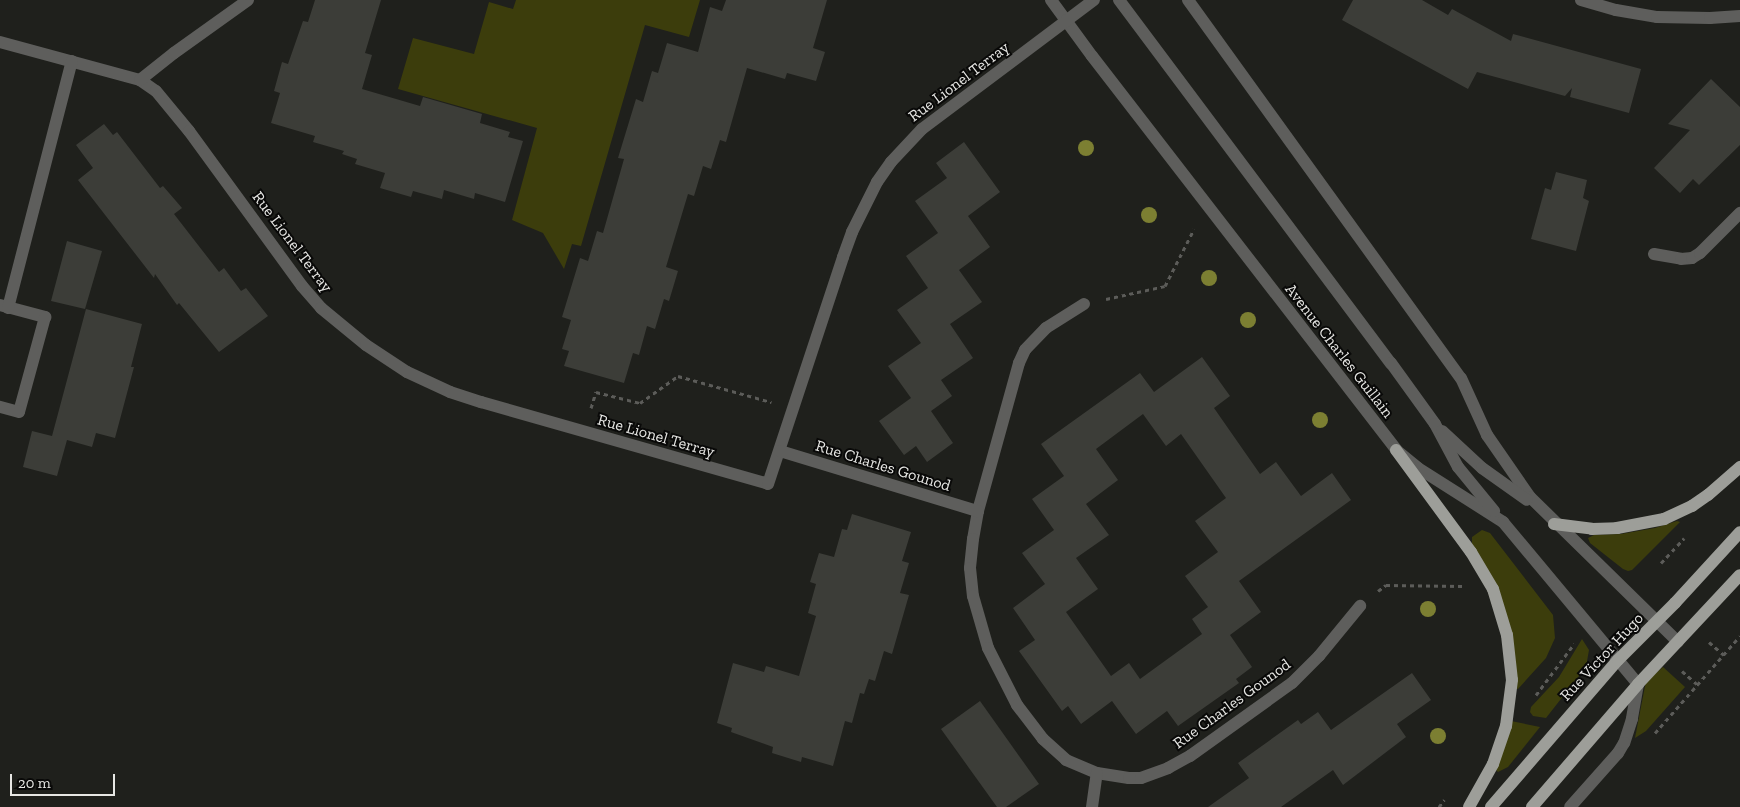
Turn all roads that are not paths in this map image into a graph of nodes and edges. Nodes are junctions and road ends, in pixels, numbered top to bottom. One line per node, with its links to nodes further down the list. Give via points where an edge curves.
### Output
1 (248, 0): 12 (street)
2 (1051, 0): 9 (street, Avenue Charles Guillain)
3 (1094, 0): 9 (street, Rue Lionel Terray)
4 (1118, 0): 18 (street)
5 (1188, 0): 22 (street, via 1461,378 1494,446)
6 (1581, 0): 7 (street)
7 (1617, 5): 8 (street, via 1657,17)
8 (1740, 16)
9 (1066, 21): 19 (street, Avenue Charles Guillain); 20 (street, Rue Lionel Terray, via 922,129 882,176 852,232)
10 (0, 42): 11 (street, Rue Lionel Terray)
11 (72, 61): 12 (street, Rue Lionel Terray); 16 (street)
12 (140, 80): 20 (street, Rue Lionel Terray, via 168,104 321,308 387,360 450,392 768,484)
13 (1740, 214): 14 (street, via 1692,258 1681,260)
14 (1654, 254)
15 (1084, 304): 23 (street, Rue Charles Gounod, via 1046,328 1025,350)
16 (4, 306): 17 (street, via 45,318 19,412)
17 (0, 407)
18 (1436, 424): 22 (street, via 1482,468); 24 (street, via 1458,467)
19 (1396, 450): 24 (street, Avenue Charles Guillain, via 1418,468); 35 (main road, via 1471,552 1493,589 1508,636 1512,680 1506,726 1493,764)
20 (780, 451): 23 (street, Rue Charles Gounod)
21 (1740, 467): 25 (main road, via 1692,506 1664,519 1592,529)
22 (1541, 511): 25 (street)
23 (978, 512): 33 (street, Rue Charles Gounod, via 970,568 973,596 985,641 1000,675 1030,724 1054,751 1066,760)
24 (1503, 522): 31 (street, Avenue Charles Guillain)
25 (1554, 524): 29 (street)
26 (1740, 532): 29 (main road, Rue Victor Hugo)
27 (1740, 575): 30 (main road)
28 (1360, 606): 33 (street, Rue Charles Gounod, via 1292,683 1190,756 1141,778)
29 (1656, 621): 30 (street); 31 (main road, Rue Victor Hugo)
30 (1678, 642): 32 (main road)
31 (1618, 660): 32 (street, Avenue Charles Guillain); 36 (main road, Rue Victor Hugo)
32 (1638, 684): 37 (main road); 38 (street, via 1632,719 1618,753)
33 (1097, 772): 34 (street)
34 (1092, 807)
35 (1469, 807)
36 (1491, 807)
37 (1532, 807)
38 (1570, 807)

